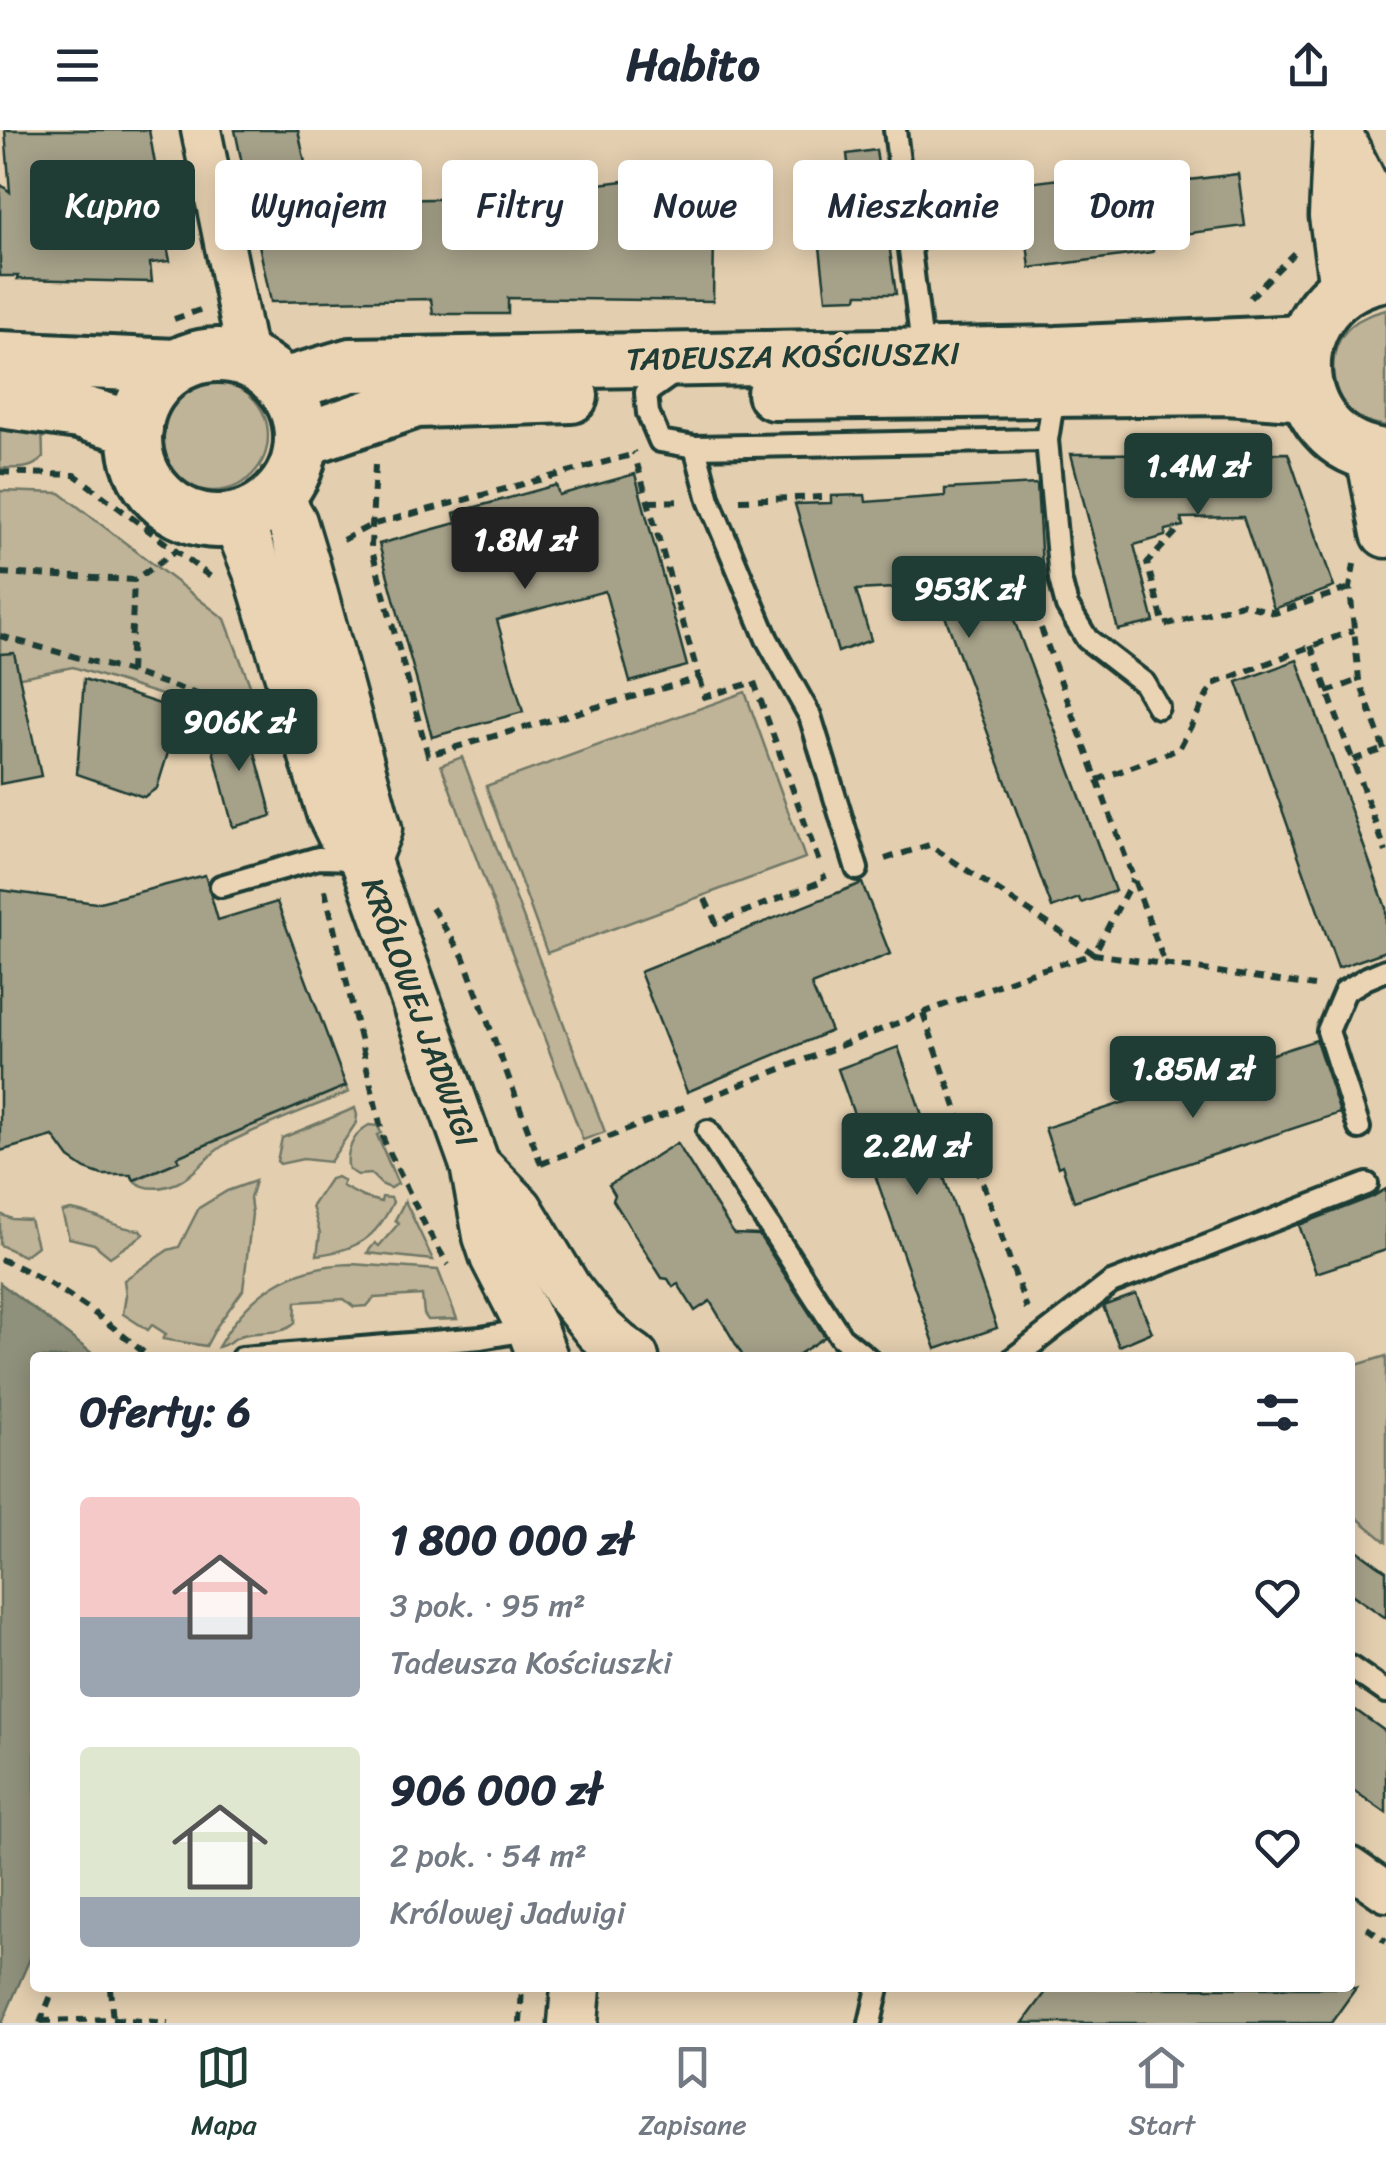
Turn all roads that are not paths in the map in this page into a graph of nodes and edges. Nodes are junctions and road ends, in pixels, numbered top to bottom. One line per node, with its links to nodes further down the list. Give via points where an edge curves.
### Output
1 (201, 130): 11 (street)
2 (895, 130): 7 (lane)
3 (1338, 133): 4 (street); 5 (street, via 1334,216)
4 (1386, 248)
5 (1365, 281): 6 (main road, via 1327,302)
6 (1306, 342): 7 (main road, TADEUSZA KOŚCIUSZKI); 14 (main road)
7 (924, 354): 9 (main road, TADEUSZA KOŚCIUSZKI)
8 (0, 358): 10 (main road)
9 (695, 358): 11 (main road, TADEUSZA KOŚCIUSZKI, via 351,365); 13 (lane)
10 (176, 366): 11 (main road, via 230,355); 16 (main road, via 148,393)
11 (266, 373): 17 (main road, via 294,402)
12 (1066, 390): 13 (main road, TADEUSZA KOŚCIUSZKI); 14 (main road, TADEUSZA KOŚCIUSZKI); 18 (lane, via 1052,408)
13 (646, 393): 17 (main road, TADEUSZA KOŚCIUSZKI, via 416,402); 19 (lane, via 660,440)
14 (1307, 394): 20 (main road, via 1344,442)
15 (0, 401): 16 (main road)
16 (136, 428): 21 (main road, via 140,468 179,511 217,521)
17 (302, 440): 21 (main road, via 294,470)
18 (1047, 440): 19 (lane); 23 (lane, via 1067,606 1087,639 1144,683)
19 (695, 446): 25 (lane, via 709,500 767,639 810,716)
20 (1379, 455): 22 (street)
21 (257, 508): 24 (street, KRÓLOWEJ JADWIGI, via 259,574 331,812)
22 (1371, 543)
23 (1158, 707)
24 (365, 859): 26 (lane, via 318,858); 30 (street, KRÓLOWEJ JADWIGI)
25 (857, 869)
26 (220, 886)
27 (1386, 970): 28 (lane, via 1345,991 1328,1031)
28 (1360, 1128)
29 (708, 1130): 35 (lane, via 841,1337)
30 (475, 1165): 32 (street, KRÓLOWEJ JADWIGI, via 495,1257); 34 (street, KRÓLOWEJ JADWIGI, via 518,1209 566,1290)
31 (1367, 1184): 36 (lane, via 1111,1283)
32 (538, 1343): 33 (lane, via 481,1338)
33 (314, 1352)
34 (627, 1352)
35 (860, 1352)
36 (1022, 1352)
37 (1355, 1670): 38 (lane)
38 (1386, 1692)
39 (1355, 1871): 40 (street)
40 (1386, 1892)
41 (576, 1992): 43 (street)
42 (877, 1992): 44 (lane)
43 (573, 2023)
44 (870, 2023)

